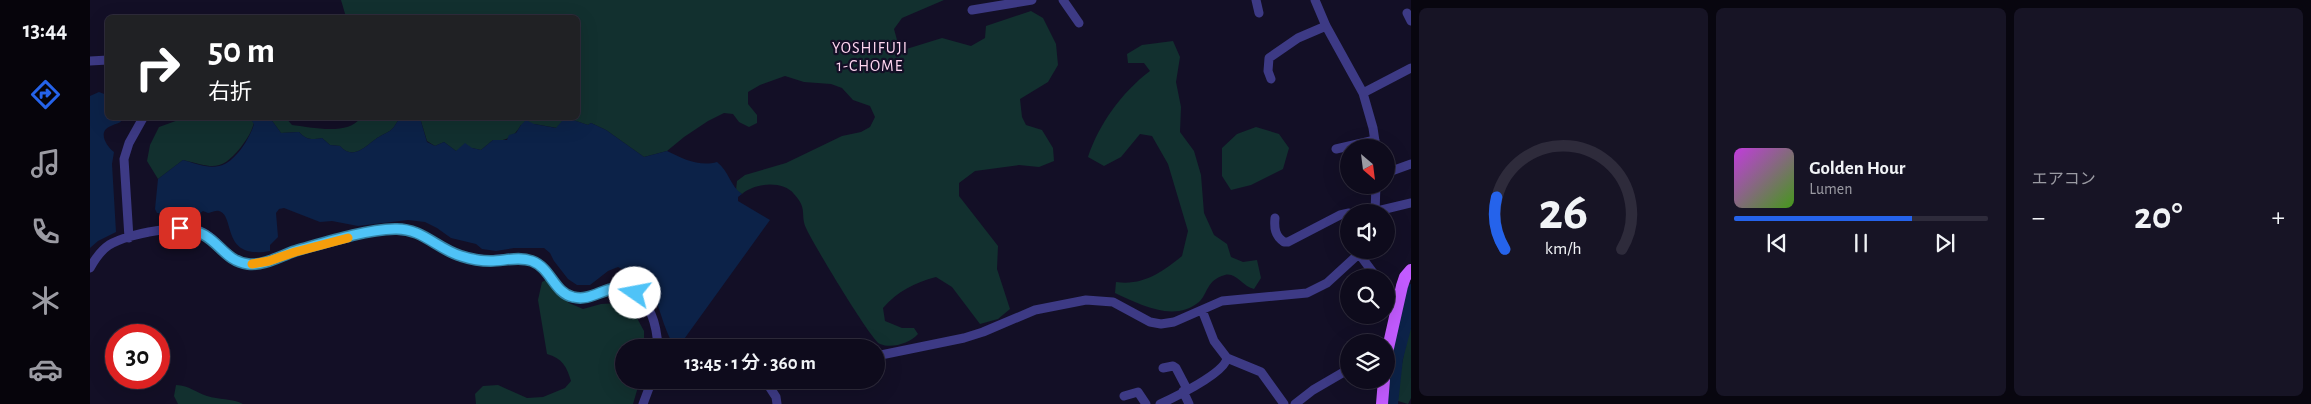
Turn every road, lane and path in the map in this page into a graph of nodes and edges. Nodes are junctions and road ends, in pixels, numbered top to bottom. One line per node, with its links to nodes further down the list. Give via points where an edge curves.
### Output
1 (1032, 0): 5 (street)
2 (1063, 0): 7 (street)
3 (1256, 0): 6 (street)
4 (1315, 0): 8 (street)
5 (972, 10)
6 (1258, 13)
7 (1079, 23)
8 (1326, 26): 12 (street, via 1298,38 1269,58); 13 (street)
9 (105, 60): 10 (street)
10 (90, 61)
11 (1410, 70): 13 (street)
12 (1271, 79)
13 (1363, 92): 15 (street)
14 (142, 120): 24 (street, via 124,158)
15 (1374, 139)
16 (1340, 148): 17 (street)
17 (1336, 149)
18 (1411, 164): 19 (street)
19 (1395, 170)
20 (1411, 203): 21 (street)
21 (1395, 207)
22 (1340, 217): 23 (street, via 1288,242 1277,235)
23 (1275, 218)
24 (129, 238): 26 (street, via 108,246); 32 (street, via 192,228 204,232 230,257 259,264 382,230 413,231 427,236 446,250 470,258 532,261 549,272 558,288 574,298 584,298 609,288 628,289 646,304)
25 (1353, 259): 30 (street, via 1327,283 1307,293 1234,299)
26 (90, 268)
27 (1411, 270): 29 (main road, via 1405,278)
28 (1395, 298): 29 (street)
29 (1399, 302): 31 (main road)
30 (1202, 310): 33 (street, via 1161,324 1107,301 1064,302 964,338); 34 (street, via 1214,341)
31 (1391, 334)
32 (657, 339)
33 (885, 354)
34 (1227, 358): 40 (street, via 1221,369); 47 (street, via 1261,372)
35 (1163, 368): 40 (street, via 1176,368)
36 (1340, 374): 48 (street)
37 (649, 389): 42 (street)
38 (770, 389): 43 (street)
39 (1383, 389): 49 (main road)
40 (1185, 390): 45 (street); 46 (street)
41 (1124, 396): 44 (street, via 1138,392)
42 (643, 404)
43 (778, 404)
44 (1146, 404)
45 (1160, 404)
46 (1190, 404)
47 (1284, 404)
48 (1295, 404)
49 (1382, 404)

